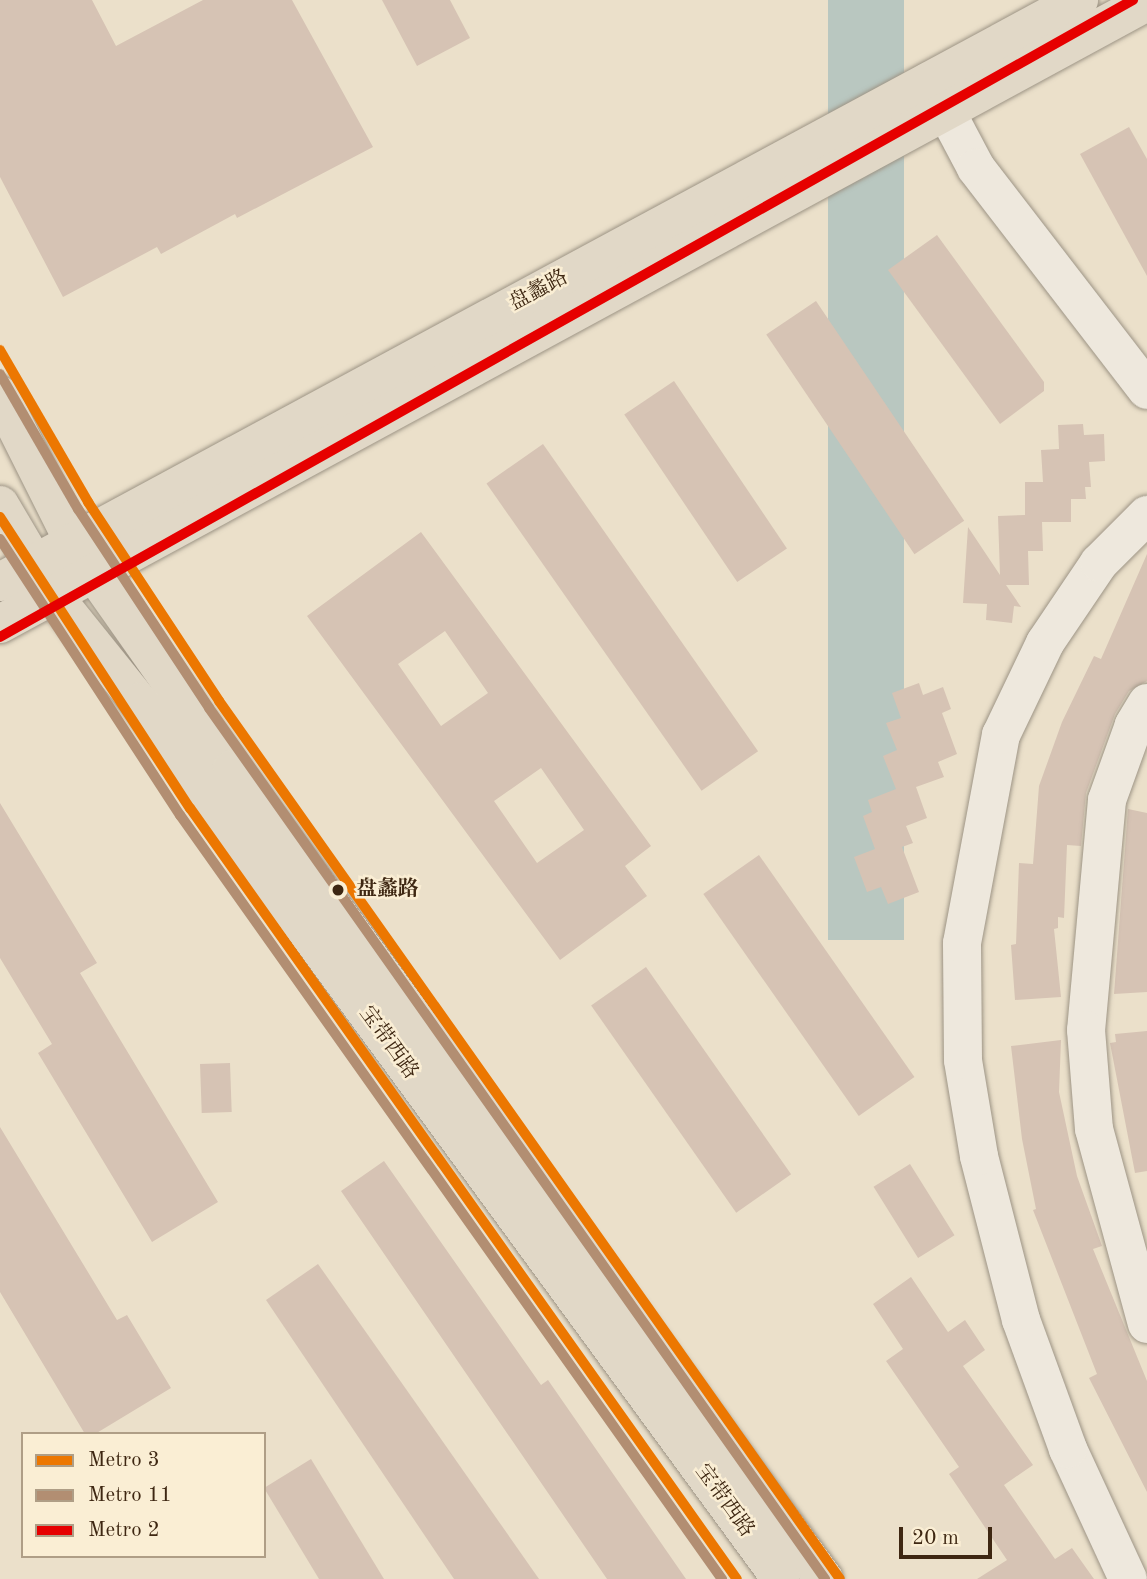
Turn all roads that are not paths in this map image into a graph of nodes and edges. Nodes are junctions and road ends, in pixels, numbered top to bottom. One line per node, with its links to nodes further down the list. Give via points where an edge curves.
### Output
1 (1079, 0): 3 (main road, 盘蠡路)
2 (1147, 2): 3 (main road, 盘蠡路)
3 (938, 96): 4 (street, via 976,168); 8 (main road, 盘蠡路)
4 (1147, 390)
5 (7, 409): 8 (main road, 宝带西路)
6 (0, 505): 9 (main road, 宝带西路)
7 (1147, 515): 16 (street, via 1099,563 1045,643 1001,735 962,943 963,1060 979,1156 1015,1294 1068,1449)
8 (83, 557): 9 (main road, 盘蠡路); 15 (main road, 宝带西路, via 240,780)
9 (44, 579): 10 (main road, 盘蠡路); 11 (main road, 盘蠡路); 14 (main road, 宝带西路, via 139,702)
10 (0, 582)
11 (0, 624)
12 (1147, 703): 13 (street, via 1134,725 1107,800 1086,1030 1094,1129)
13 (1147, 1324)
14 (781, 1579)
15 (824, 1579)
16 (1128, 1579)

